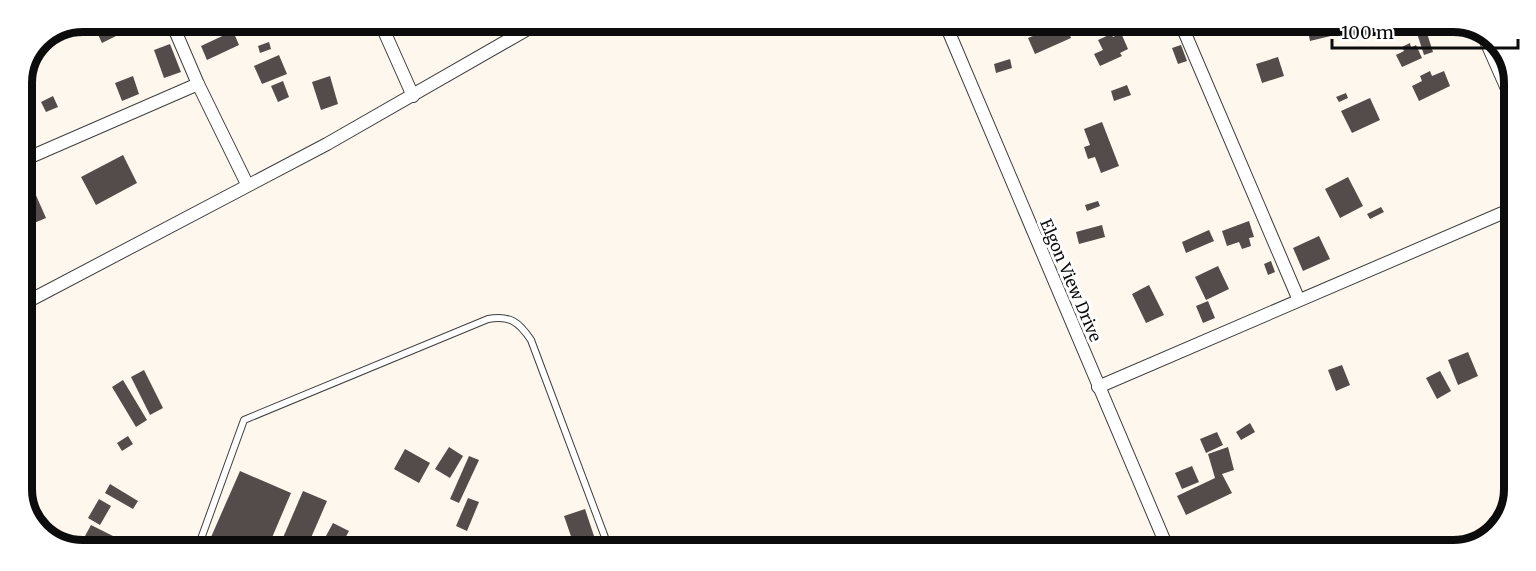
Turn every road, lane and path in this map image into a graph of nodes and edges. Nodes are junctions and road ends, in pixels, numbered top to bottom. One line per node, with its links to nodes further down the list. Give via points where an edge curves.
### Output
1 (176, 32): 8 (street)
2 (384, 32): 9 (street)
3 (523, 32): 9 (street)
4 (949, 32): 15 (street, Elgon View Drive)
5 (1184, 32): 13 (street)
6 (1487, 44): 7 (street)
7 (1504, 82)
8 (198, 84): 10 (street); 11 (street)
9 (413, 96): 11 (street)
10 (32, 156)
11 (247, 184): 14 (street)
12 (1504, 212): 13 (street)
13 (1298, 298): 15 (street)
14 (32, 299)
15 (1098, 387): 18 (street, Elgon View Drive)
16 (201, 540): 17 (lane, via 244,420 501,317 520,325 531,340)
17 (606, 540)
18 (1164, 540)

